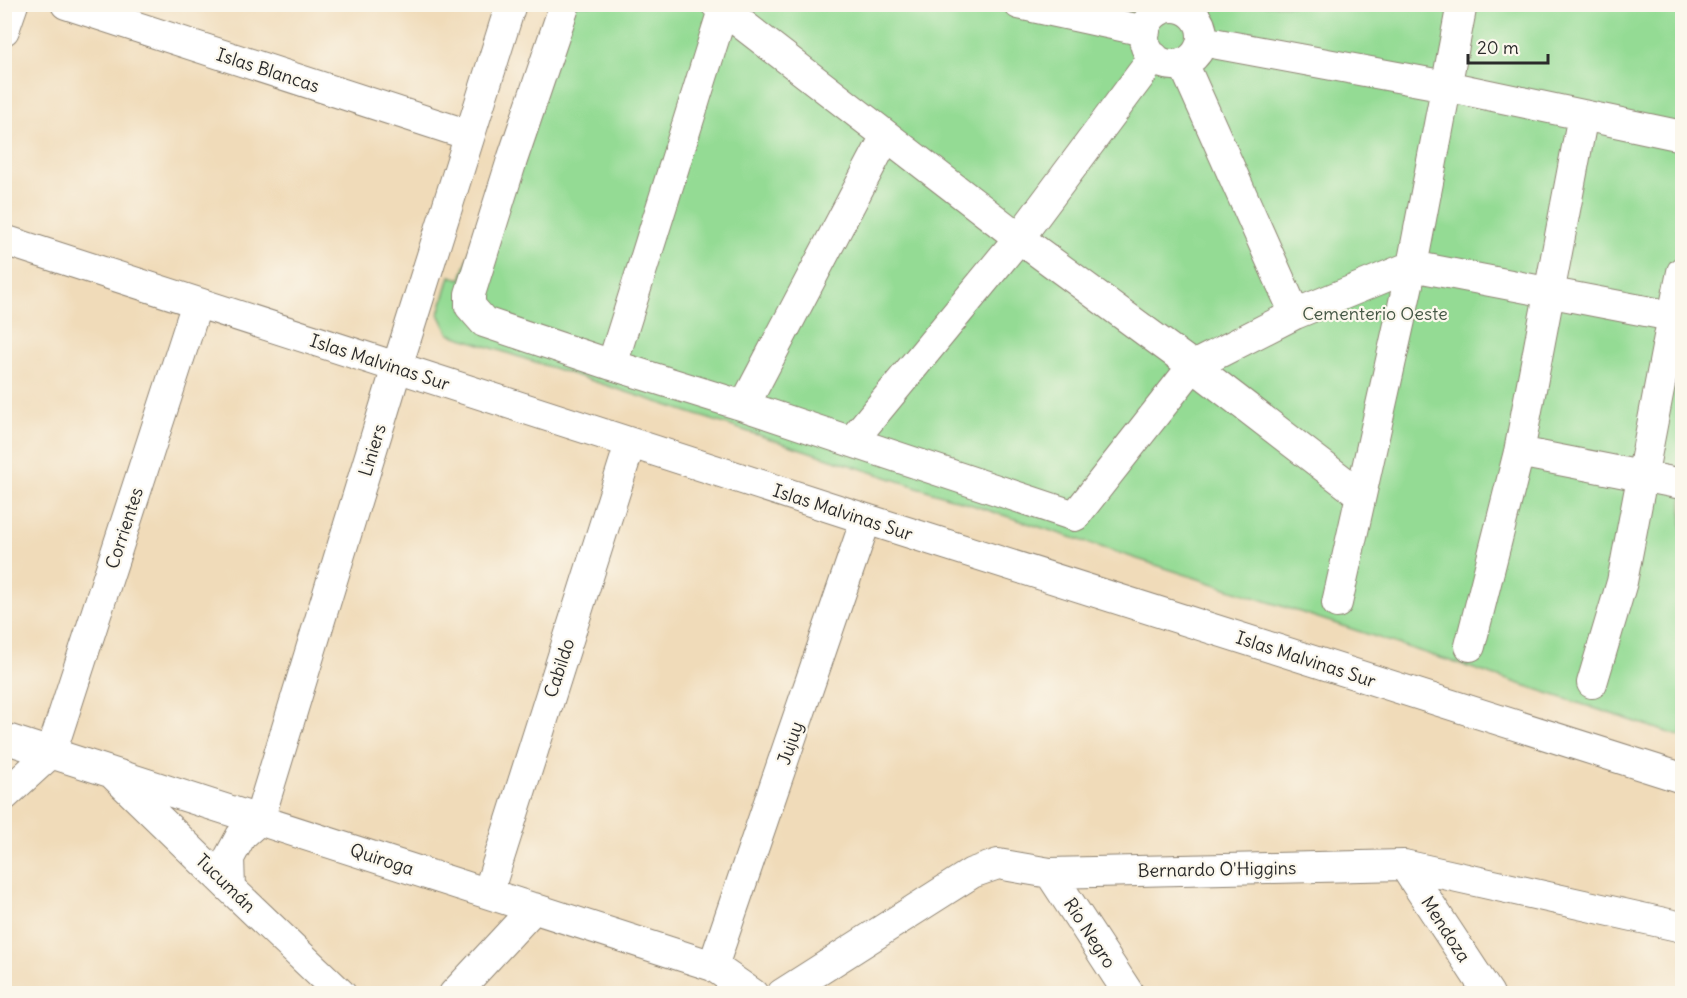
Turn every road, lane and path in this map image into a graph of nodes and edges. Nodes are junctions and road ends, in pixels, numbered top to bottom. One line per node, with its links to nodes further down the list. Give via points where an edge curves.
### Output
1 (13, 4): 9 (street)
2 (66, 4): 13 (street, Islas Blancas)
3 (511, 4): 13 (street, Liniers)
4 (565, 4): 24 (street, via 512,160 470,294 470,306 484,322)
5 (1019, 4): 8 (street)
6 (1462, 4): 11 (street)
7 (719, 7): 14 (street); 24 (street)
8 (1156, 25): 10 (street, via 1171,7 1180,8 1188,11); 10 (street, via 1168,64 1176,65); 16 (street)
9 (4, 30)
10 (1196, 32): 11 (street); 22 (street)
11 (1446, 86): 12 (street); 18 (street)
12 (1583, 115): 15 (street); 20 (street)
13 (469, 135): 26 (street, Liniers)
14 (886, 136): 16 (street); 27 (street)
15 (1683, 136)
16 (1019, 238): 25 (street); 28 (street)
17 (4, 240): 21 (street, Islas Malvinas Sur)
18 (1413, 266): 20 (street); 22 (street); 33 (street)
19 (1683, 272): 23 (street)
20 (1548, 292): 23 (street); 30 (street)
21 (197, 303): 26 (street, Islas Malvinas Sur); 39 (street, Corrientes)
22 (1295, 314): 25 (street)
23 (1678, 317): 31 (street)
24 (612, 365): 27 (street)
25 (1193, 366): 28 (street, via 1075,516); 33 (street)
26 (397, 367): 29 (street, Islas Malvinas Sur); 43 (street, Liniers)
27 (744, 406): 28 (street)
28 (852, 441)
29 (630, 444): 34 (street, Islas Malvinas Sur); 47 (street, Cabildo)
30 (1519, 452): 31 (street); 36 (street)
31 (1642, 476): 32 (street); 37 (street, via 1622,582)
32 (1683, 484)
33 (1361, 495): 35 (street)
34 (866, 519): 41 (street, Islas Malvinas Sur); 50 (street, Jujuy)
35 (1337, 603)
36 (1470, 646)
37 (1592, 683)
38 (4, 738): 39 (street, Quiroga)
39 (51, 753): 40 (street, Quiroga); 42 (street)
40 (111, 772): 43 (street, Quiroga); 46 (street, Tucumán)
41 (1683, 778)
42 (4, 796)
43 (259, 820): 46 (street, Liniers, via 241,836 229,858); 47 (street, Quiroga)
44 (1404, 865): 45 (street, Bernardo O'Higgins); 49 (street, Bernardo O'Higgins); 56 (street, Mendoza)
45 (1050, 873): 54 (street, Bernardo O'Higgins, via 998,864 972,873); 55 (street, Río Negro)
46 (230, 888): 52 (street, Tucumán)
47 (488, 893): 48 (street, Quiroga)
48 (534, 908): 50 (street, Quiroga); 51 (street)
49 (1683, 927)
50 (713, 966): 53 (street, Quiroga)
51 (456, 992)
52 (342, 993)
53 (753, 993)
54 (782, 993)
55 (1129, 993)
56 (1489, 993)

